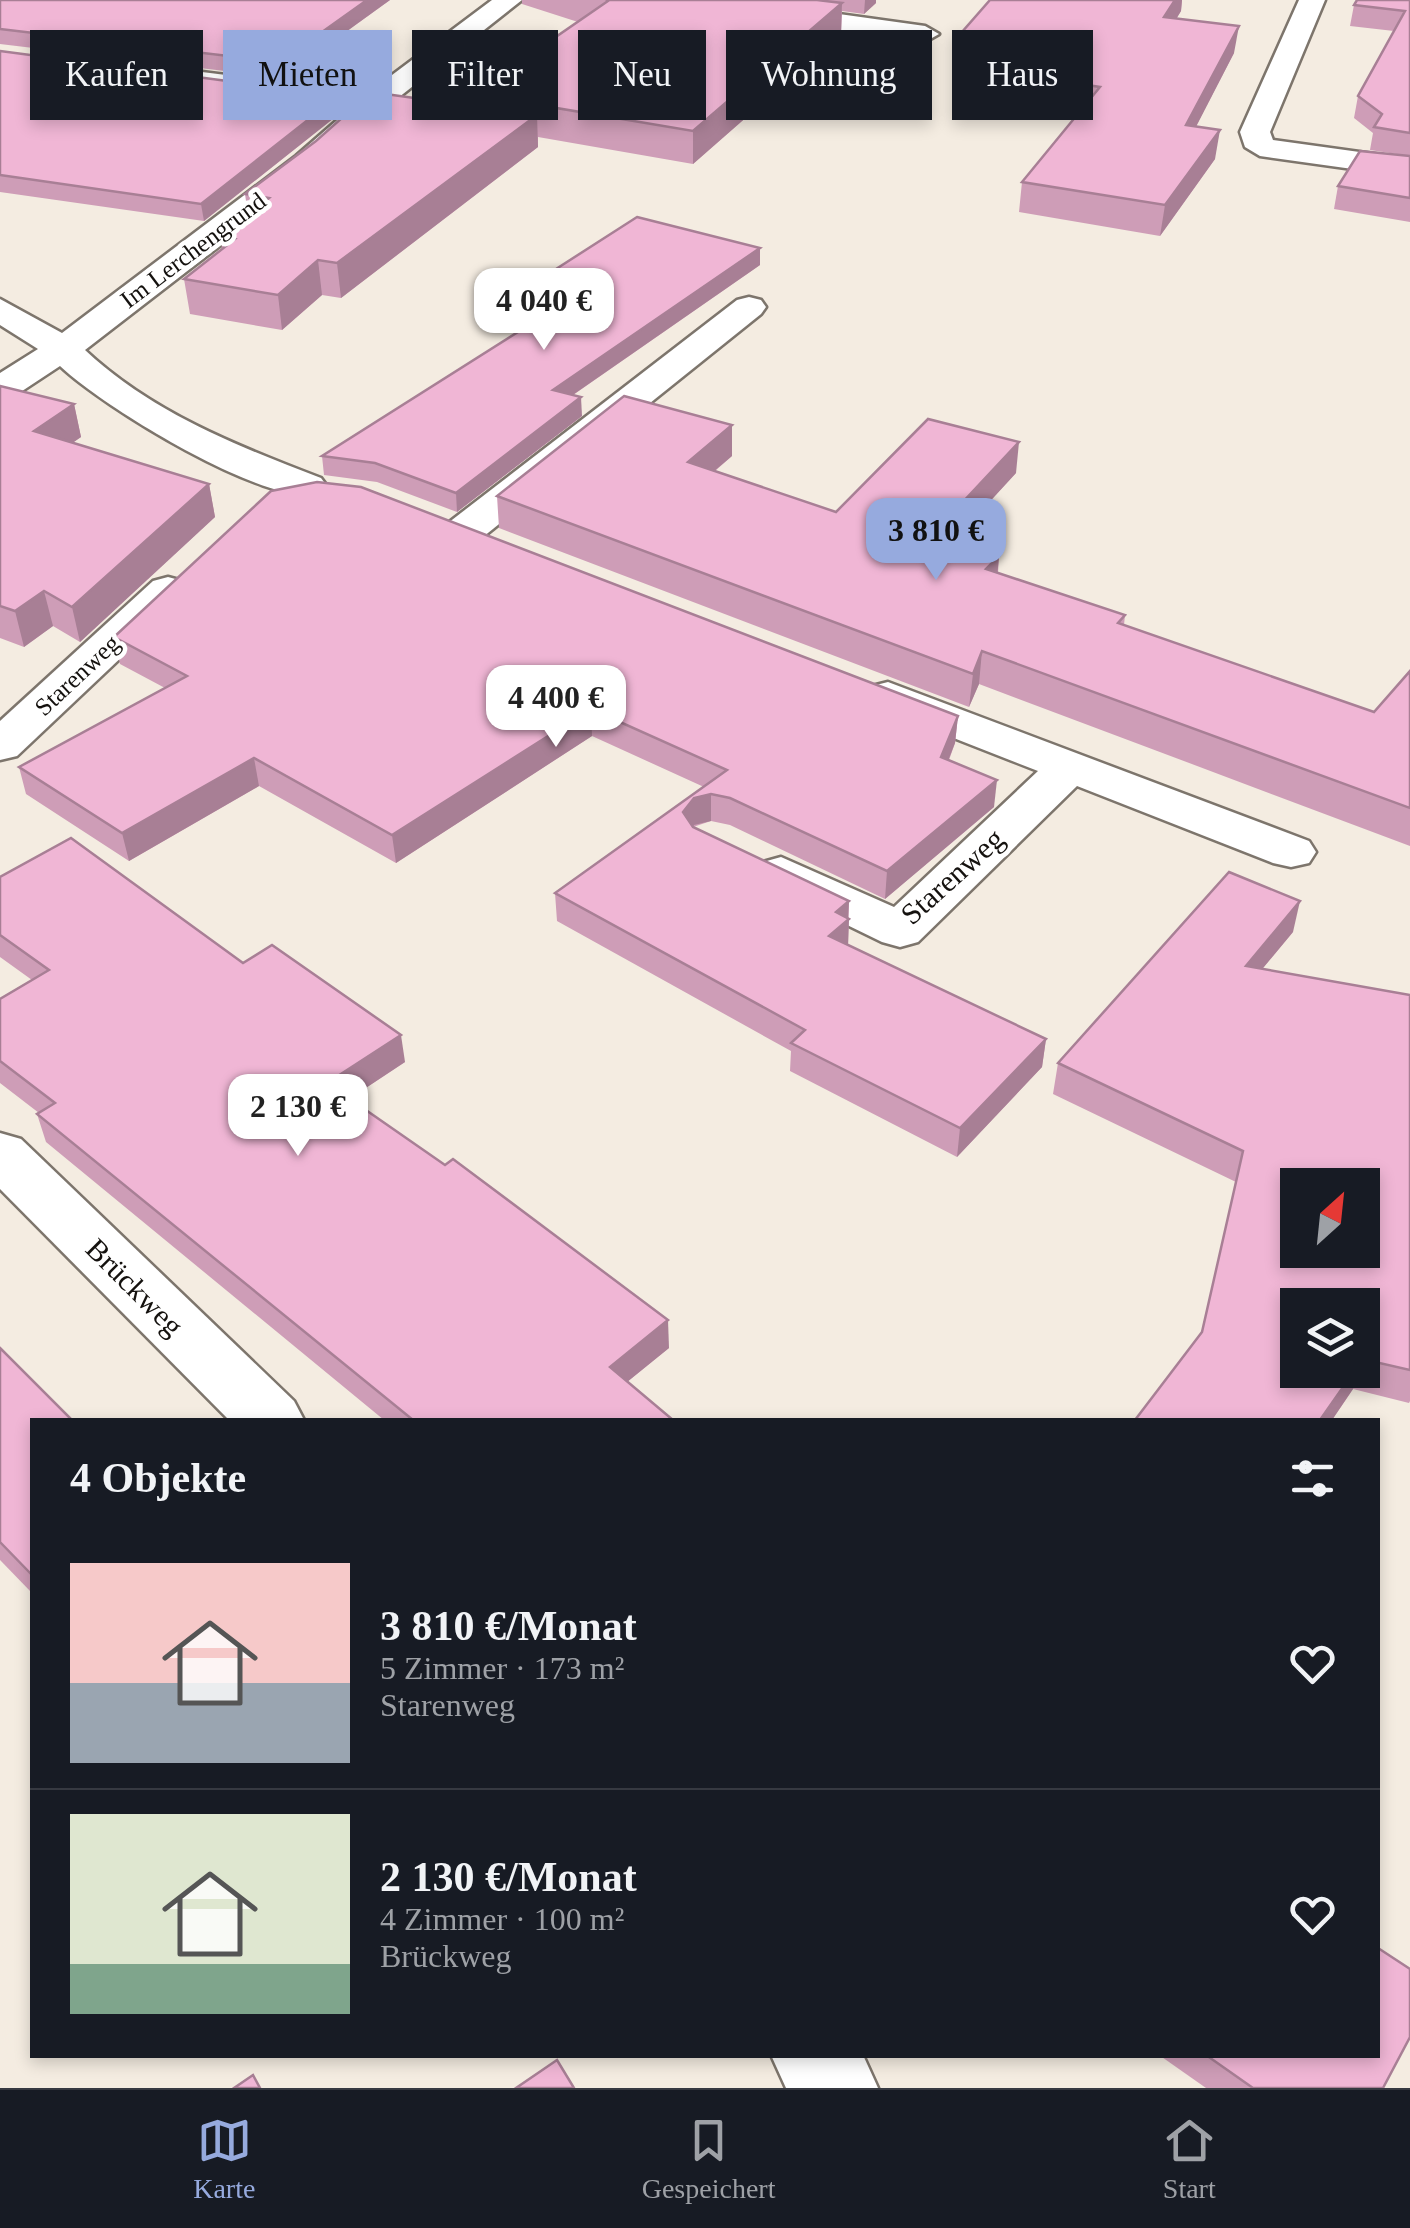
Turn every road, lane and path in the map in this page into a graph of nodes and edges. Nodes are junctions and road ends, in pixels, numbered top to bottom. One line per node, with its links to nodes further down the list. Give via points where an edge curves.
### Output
1 (508, 0): 5 (street, Im Lerchengrund)
2 (681, 0): 4 (street)
3 (1312, 0): 7 (street, via 1254,132 1260,147)
4 (896, 30)
5 (392, 90)
6 (356, 120): 10 (street, Im Lerchengrund)
7 (1410, 168)
8 (749, 307): 13 (street)
9 (0, 310): 10 (street)
10 (63, 349): 11 (street, Im Lerchengrund); 12 (street, via 91,378 215,450 325,488)
11 (0, 389)
12 (259, 504)
13 (464, 532)
14 (196, 564): 16 (street, Starenweg)
15 (849, 681): 17 (street)
16 (0, 746)
17 (1069, 766): 18 (street); 19 (street, Starenweg, via 900,930)
18 (1291, 852)
19 (746, 856)
20 (0, 1154): 21 (street, Brückweg)
21 (269, 1418)
22 (814, 2058): 23 (street)
23 (836, 2088)

